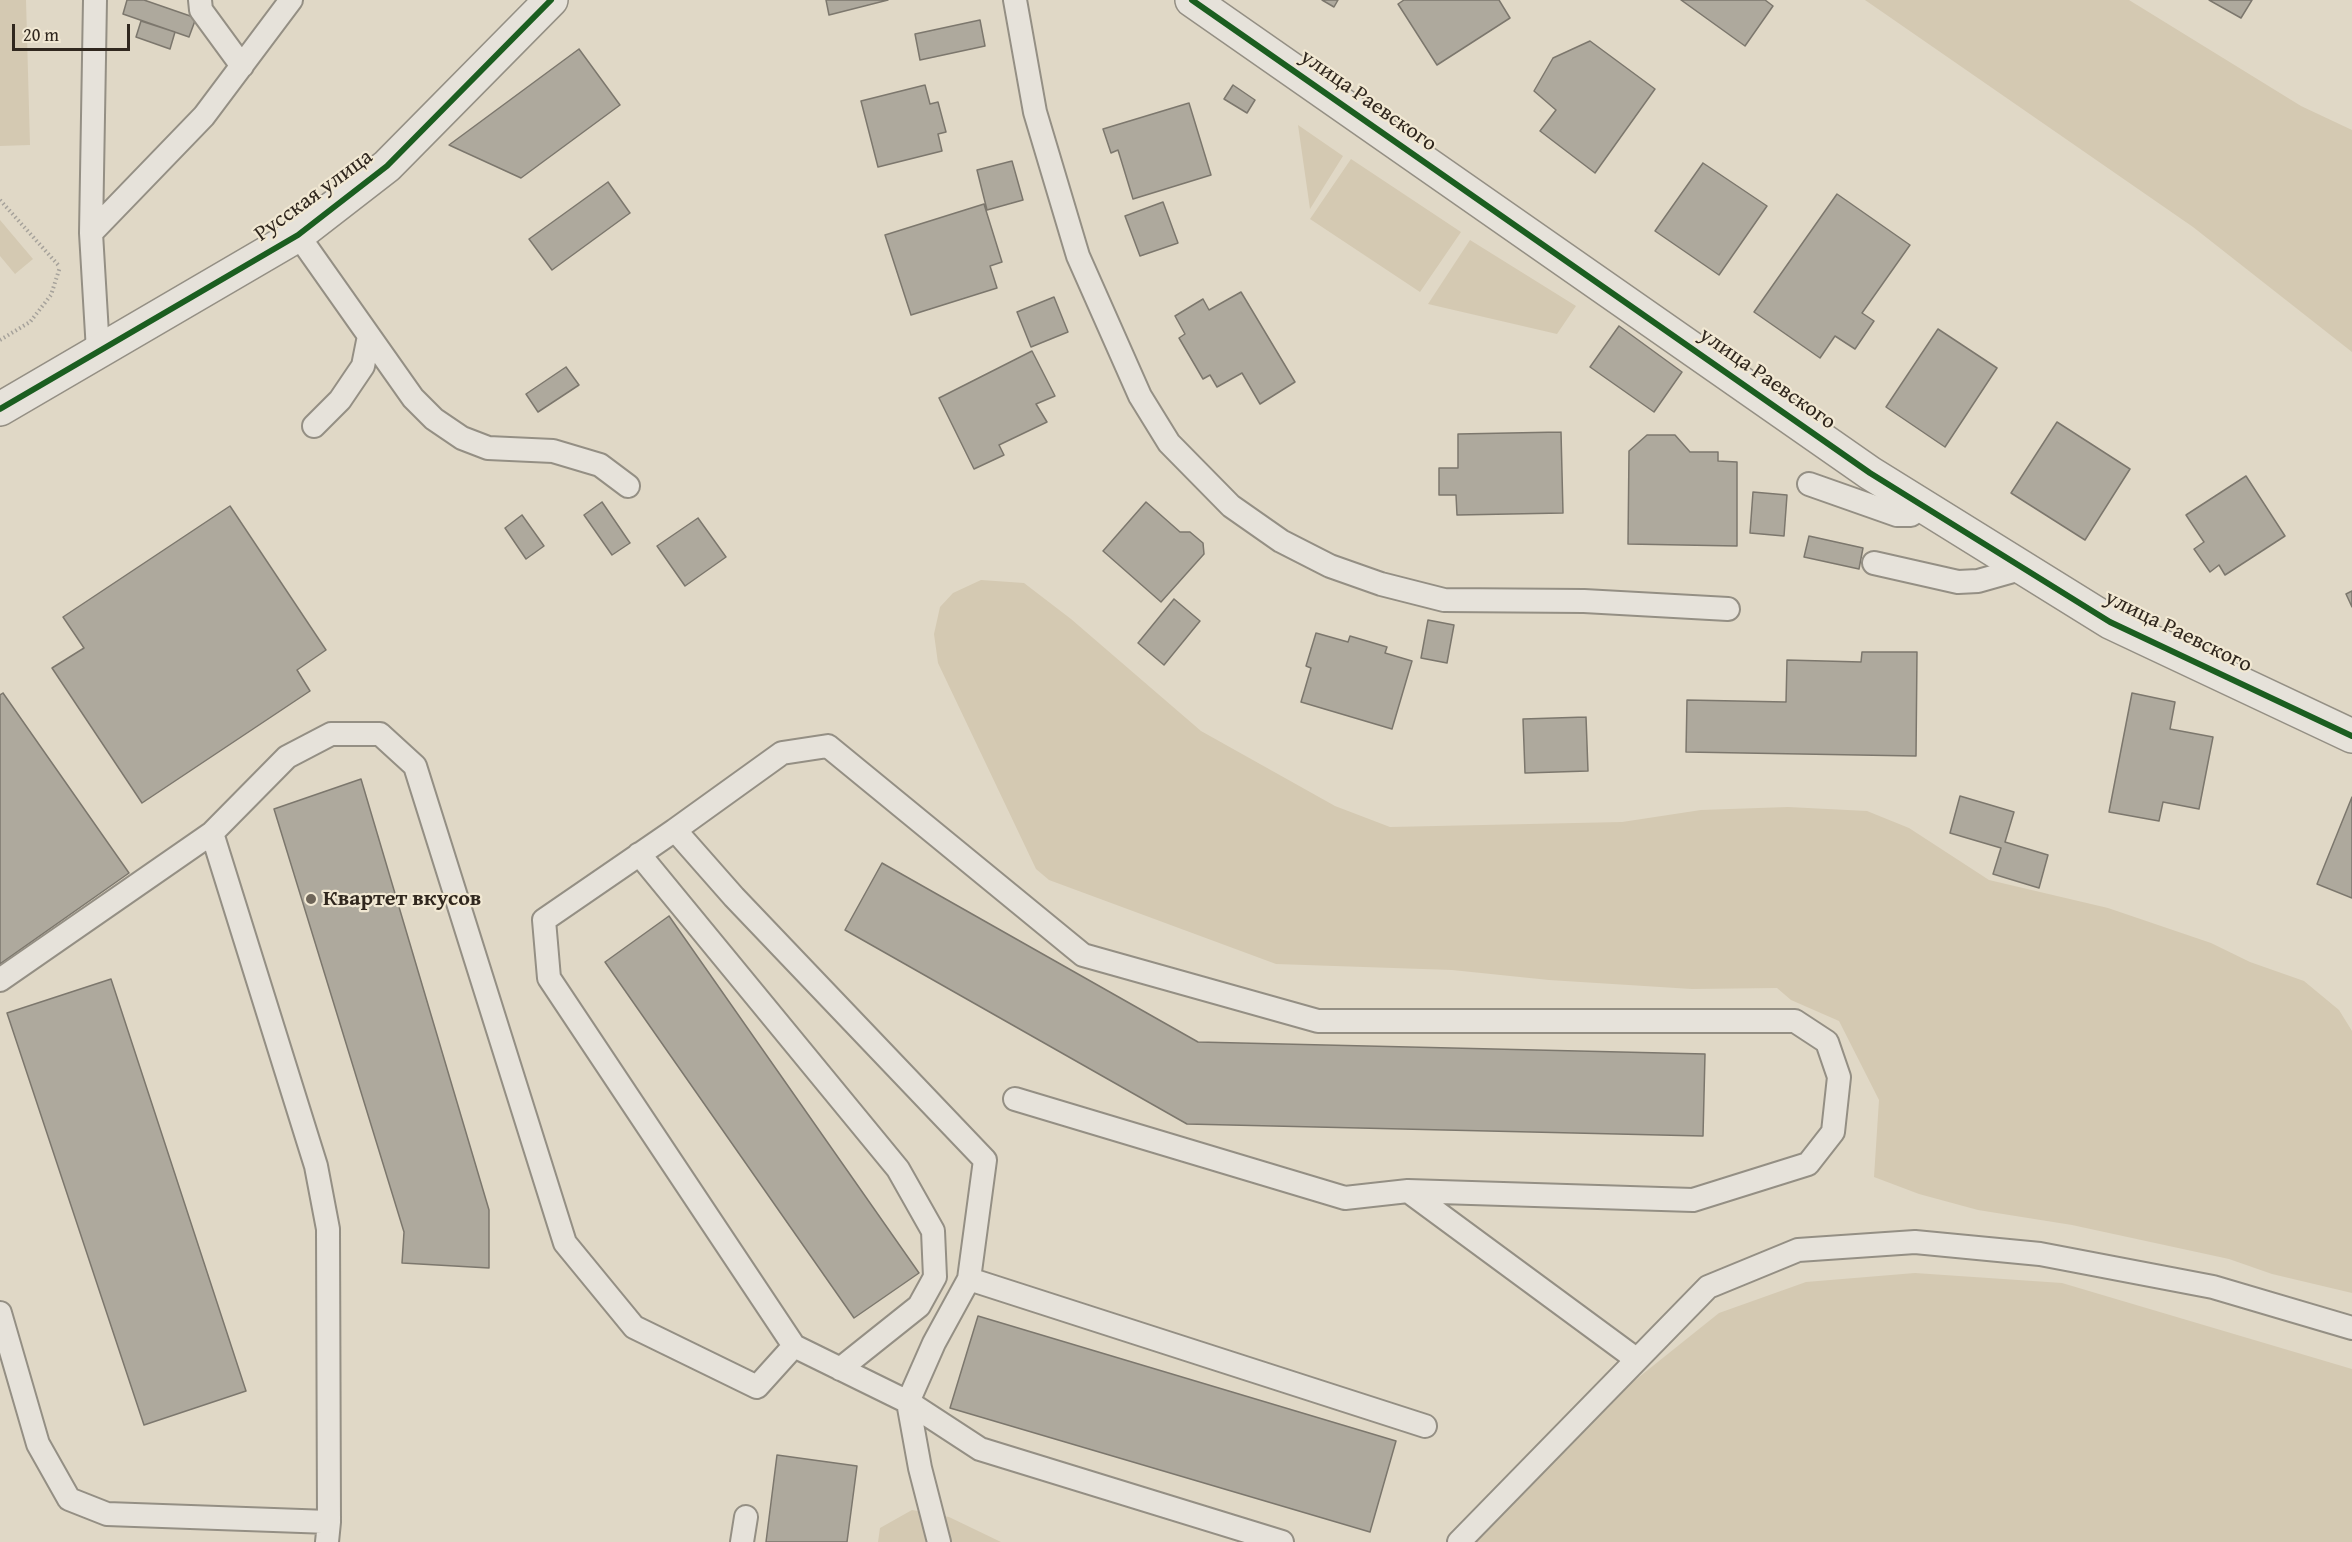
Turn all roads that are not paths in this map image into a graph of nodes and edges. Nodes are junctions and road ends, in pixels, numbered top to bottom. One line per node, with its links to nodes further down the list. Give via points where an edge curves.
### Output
1 (94, 0): 8 (lane)
2 (200, 0): 7 (lane, via 201,10)
3 (291, 0): 7 (lane)
4 (551, 0): 9 (street, Русская улица, via 387,166)
5 (1015, 0): 19 (lane, via 1035,112 1078,256 1146,406 1169,443 1231,506 1281,542 1330,566 1444,600)
6 (1192, 0): 16 (street, улица Раевского, via 1869,473)
7 (242, 66): 8 (lane, via 204,116)
8 (91, 233): 11 (lane)
9 (298, 235): 10 (lane); 11 (street, Русская улица)
10 (369, 336): 13 (lane, via 363,366 340,400); 15 (lane, via 413,398 462,438 488,448 553,451 600,465)
11 (98, 351): 12 (street, Русская улица)
12 (0, 410)
13 (314, 426)
14 (1809, 484): 16 (lane, via 1898,515 1911,515)
15 (628, 486)
16 (1922, 506): 18 (street, улица Раевского)
17 (1874, 563): 18 (lane, via 1958,582 1978,581)
18 (2024, 568): 20 (street, улица Раевского, via 2110,622)
19 (1728, 609)
20 (2352, 736)
21 (675, 830): 23 (lane); 26 (lane, via 782,753 828,746 1083,955 1318,1021 1795,1021 1827,1042 1839,1077 1833,1132 1808,1164 1693,1200); 27 (lane, via 985,1160)
22 (212, 833): 24 (lane); 30 (lane, via 288,757 331,734 380,734 415,766 565,1243 634,1327 757,1387); 36 (lane, via 316,1166 328,1229)
23 (639, 854): 30 (lane, via 544,920 549,978); 32 (lane, via 898,1169 933,1231 935,1277 919,1306)
24 (0, 980)
25 (1015, 1099): 26 (lane, via 1345,1198)
26 (1408, 1191): 31 (lane)
27 (969, 1279): 33 (lane); 34 (lane)
28 (0, 1313): 36 (lane, via 38,1444 69,1499 107,1514)
29 (2352, 1328): 31 (lane, via 2213,1287 2040,1254 1915,1242 1798,1250 1708,1287)
30 (794, 1346): 32 (lane)
31 (1636, 1359): 40 (lane)
32 (840, 1369): 33 (lane)
33 (908, 1402): 38 (lane); 39 (lane, via 980,1449)
34 (1425, 1426)
35 (746, 1517): 37 (lane)
36 (328, 1532)
37 (742, 1542)
38 (939, 1542)
39 (1282, 1542)
40 (1459, 1542)

